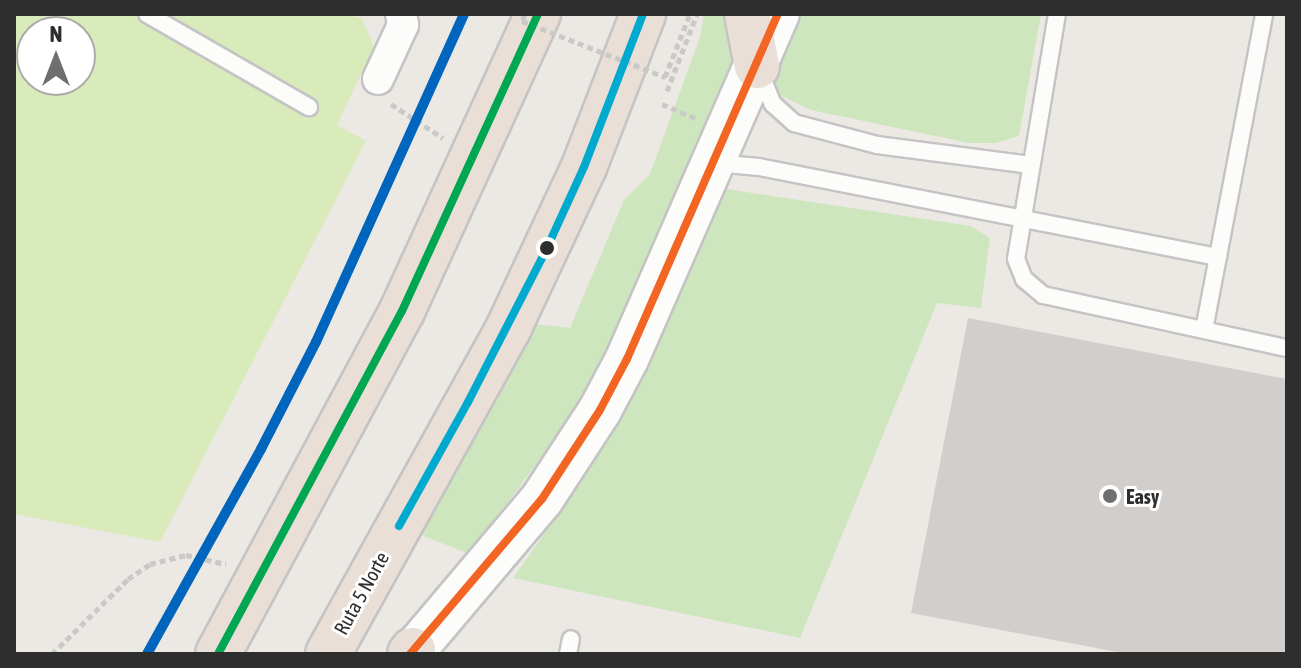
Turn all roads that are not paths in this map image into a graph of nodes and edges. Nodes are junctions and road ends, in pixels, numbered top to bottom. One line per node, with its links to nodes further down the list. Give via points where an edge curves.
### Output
1 (147, 14): 11 (lane)
2 (401, 14): 10 (street, via 400,32)
3 (538, 14): 19 (highway, via 402,311)
4 (643, 14): 20 (highway, Ruta 5 Norte, via 584,167 509,327)
5 (747, 14): 9 (highway)
6 (778, 14): 9 (street)
7 (1057, 14): 13 (lane)
8 (1264, 14): 15 (lane)
9 (757, 66): 12 (street); 13 (lane, via 773,104 794,123 877,145)
10 (378, 79)
11 (309, 107)
12 (714, 163): 14 (lane, via 759,167); 18 (street, via 627,359 573,455)
13 (1031, 165): 14 (lane)
14 (1023, 221): 15 (lane); 16 (lane, via 1016,259 1024,279 1043,295)
15 (1218, 257): 16 (lane)
16 (1204, 330): 17 (lane)
17 (1287, 348)
18 (411, 653)
19 (218, 654)
20 (328, 654)

